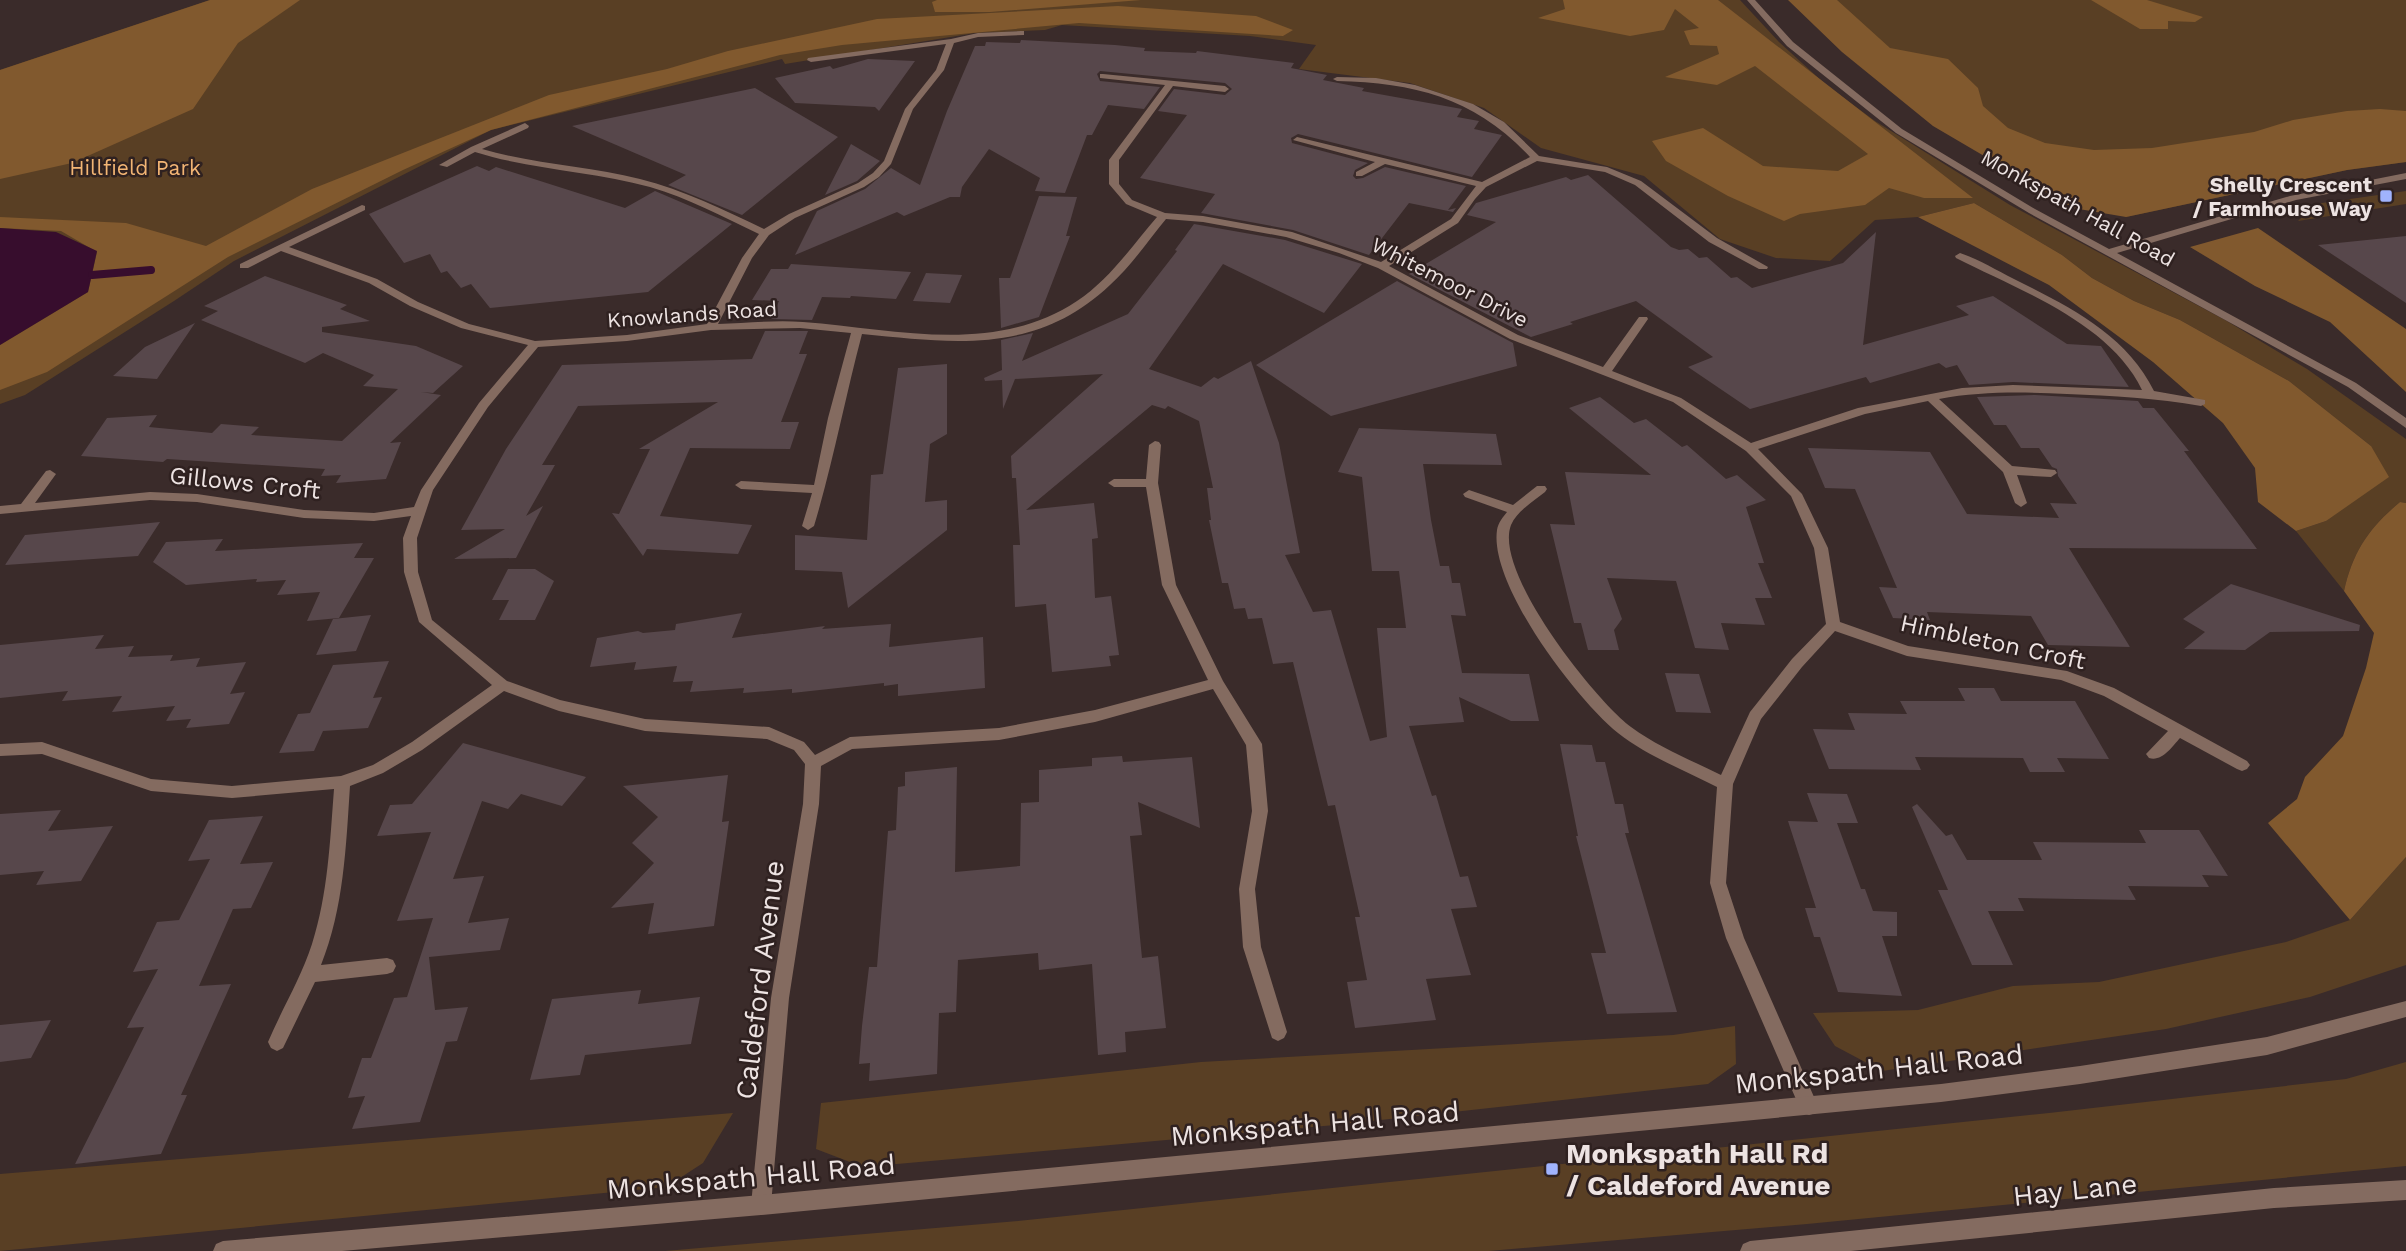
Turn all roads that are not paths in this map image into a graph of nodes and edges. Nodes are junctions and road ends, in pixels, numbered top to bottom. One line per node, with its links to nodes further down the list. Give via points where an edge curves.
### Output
1 (1751, 0): 22 (street, Monkspath Hall Road, via 1790,44 1899,131 1963,172)
2 (1021, 33): 3 (street)
3 (951, 41): 4 (street); 20 (street, via 940,70 909,108 888,162 876,175)
4 (811, 61)
5 (1103, 76): 7 (street)
6 (1337, 79): 12 (street, via 1422,88 1489,115)
7 (1171, 83): 8 (street); 19 (street, Whitemoor Drive, via 1114,160 1114,184 1129,202)
8 (1225, 89)
9 (525, 126): 11 (street)
10 (1297, 139): 13 (street)
11 (474, 149): 14 (street); 20 (street, via 507,160 638,181 707,204)
12 (1536, 158): 17 (street); 26 (street, via 1607,170 1638,183 1713,240)
13 (1385, 160): 15 (street); 17 (street)
14 (444, 165)
15 (1359, 174)
16 (2406, 176): 22 (street, via 2301,195)
17 (1483, 184): 24 (street, via 1455,221)
18 (362, 208): 21 (street)
19 (1163, 216): 24 (street, Whitemoor Drive, via 1288,234); 29 (street, Knowlands Road, via 1108,282 1082,303 1031,329 948,339)
20 (765, 233): 28 (street)
21 (280, 247): 25 (street); 30 (street, Knowlands Road, via 373,281 465,326)
22 (2110, 252): 35 (street, Monkspath Hall Road, via 2352,385)
23 (1960, 256): 32 (street, via 2079,318 2137,368)
24 (1382, 265): 31 (street, Whitemoor Drive, via 1514,337)
25 (244, 266)
26 (1763, 267)
27 (1643, 319): 31 (street)
28 (711, 327): 29 (street, Knowlands Road, via 800,325); 30 (street, Knowlands Road)
29 (857, 331): 44 (street)
30 (535, 344): 51 (street, via 483,405 427,490)
31 (1605, 372): 37 (street, Whitemoor Drive, via 1677,400)
32 (2150, 394): 33 (street, via 2013,388); 34 (street)
33 (1931, 398): 37 (street, via 1862,411); 38 (street)
34 (2202, 401)
35 (2406, 424)
36 (1155, 445): 42 (street)
37 (1750, 448): 53 (street, Whitemoor Drive, via 1796,494 1821,548)
38 (2009, 470): 39 (street); 47 (street)
39 (2051, 473)
40 (50, 474): 48 (street)
41 (1114, 483): 42 (street)
42 (1152, 484): 54 (street, via 1169,585)
43 (741, 485): 44 (street)
44 (819, 489): 52 (street)
45 (1541, 489): 50 (street)
46 (1469, 494): 50 (street)
47 (2021, 503)
48 (25, 508): 49 (street, Gillows Croft); 51 (street, Gillows Croft, via 149,496 197,498 304,514 374,517)
49 (0, 510)
50 (1515, 510): 62 (street, via 1503,530 1507,560 1526,605 1579,685 1625,731)
51 (419, 511): 55 (street, via 410,538 411,572 426,622)
52 (808, 526)
53 (1833, 625): 56 (street, Himbleton Croft, via 1907,651 2062,675 2109,692); 62 (street, via 1755,716)
54 (1217, 683): 59 (street, via 1096,716 999,734 850,743); 66 (street, via 1254,744 1260,811 1247,889 1252,947)
55 (502, 685): 59 (street, via 559,705 645,725 769,733 799,746); 61 (street, via 417,746)
56 (2179, 730): 58 (street); 60 (street, Himbleton Croft)
57 (0, 750): 61 (street, via 42,748 151,785 232,792)
58 (2154, 754)
59 (813, 763): 70 (street, Caldeford Avenue, via 811,804 780,998)
60 (2242, 765)
61 (342, 782): 64 (street, via 324,931)
62 (1725, 784): 68 (street, via 1718,883 1735,938)
63 (387, 966): 64 (street)
64 (310, 974): 67 (street)
65 (2406, 1009): 68 (street, Monkspath Hall Road, via 2267,1046 2080,1075)
66 (1278, 1032)
67 (277, 1042)
68 (1809, 1106): 70 (street, Monkspath Hall Road)
69 (2406, 1190): 71 (street, Hay Lane, via 2274,1198)
70 (761, 1205): 72 (street, Monkspath Hall Road)
71 (1843, 1246): 73 (street, Hay Lane)
72 (224, 1251)
73 (1750, 1251)

